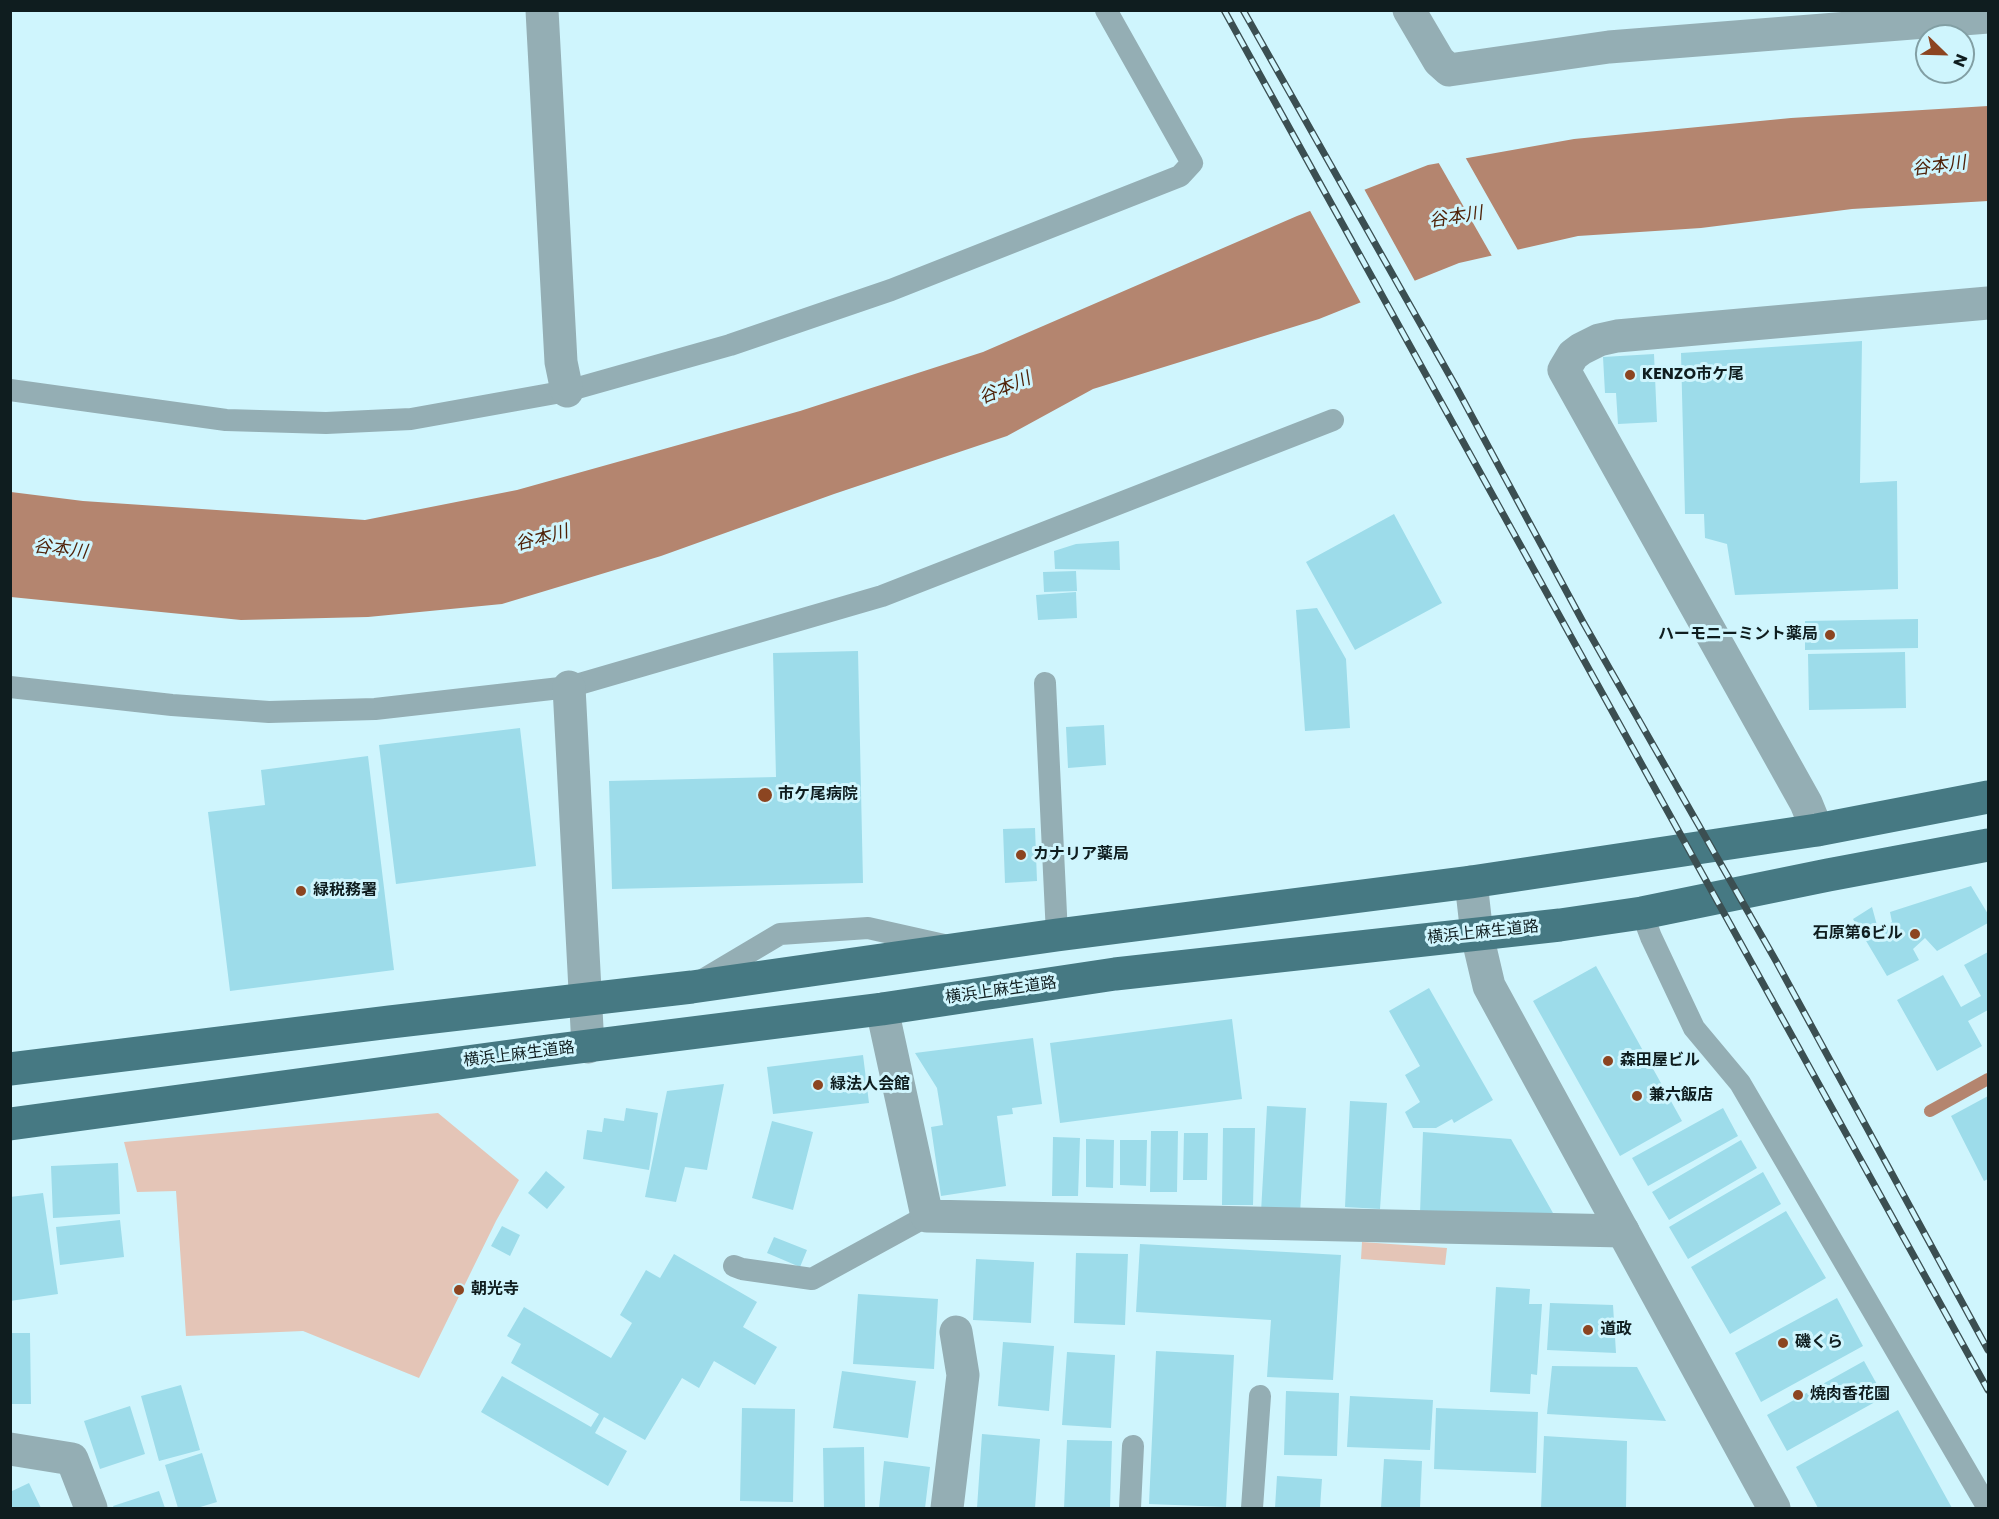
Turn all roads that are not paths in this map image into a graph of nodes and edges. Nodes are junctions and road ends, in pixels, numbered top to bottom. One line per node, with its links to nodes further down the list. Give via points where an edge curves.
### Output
1 (542, 10): 7 (street, via 561,363)
2 (1106, 10): 7 (lane, via 1192,163 1180,176 891,290 730,345)
3 (1409, 10): 4 (street, via 1435,55 1449,70 1609,47)
4 (1989, 17)
5 (1989, 303): 13 (street, via 1617,336 1581,349 1564,370 1806,803)
6 (10, 390): 7 (lane, via 226,420 326,423 411,419)
7 (567, 391)
8 (1334, 420): 11 (lane, via 882,596)
9 (1045, 683): 17 (lane)
10 (10, 687): 11 (lane, via 269,712 375,709)
11 (569, 687): 19 (street)
12 (1989, 797): 13 (main road)
13 (1816, 830): 15 (main road)
14 (1989, 845): 16 (main road, 横浜上麻生道路)
15 (1471, 882): 17 (main road); 18 (street)
16 (1642, 913): 18 (main road, 横浜上麻生道路); 36 (lane, via 1694,1028 1740,1083)
17 (1057, 935): 19 (main road)
18 (1477, 935): 20 (main road, 横浜上麻生道路, via 1115,974); 25 (street, via 1489,986)
19 (585, 999): 21 (street); 22 (main road)
20 (882, 1009): 21 (main road, 横浜上麻生道路); 24 (street)
21 (588, 1047): 23 (main road, 横浜上麻生道路)
22 (10, 1069)
23 (10, 1124)
24 (927, 1216): 25 (street); 26 (lane, via 812,1279)
25 (1623, 1231): 35 (street)
26 (735, 1266)
27 (956, 1332): 32 (street, via 963,1375)
28 (1260, 1396): 34 (lane)
29 (1133, 1446): 33 (lane)
30 (10, 1449): 31 (street, via 72,1459)
31 (91, 1509)
32 (947, 1509)
33 (1130, 1509)
34 (1252, 1509)
35 (1774, 1509)
36 (1988, 1509)

